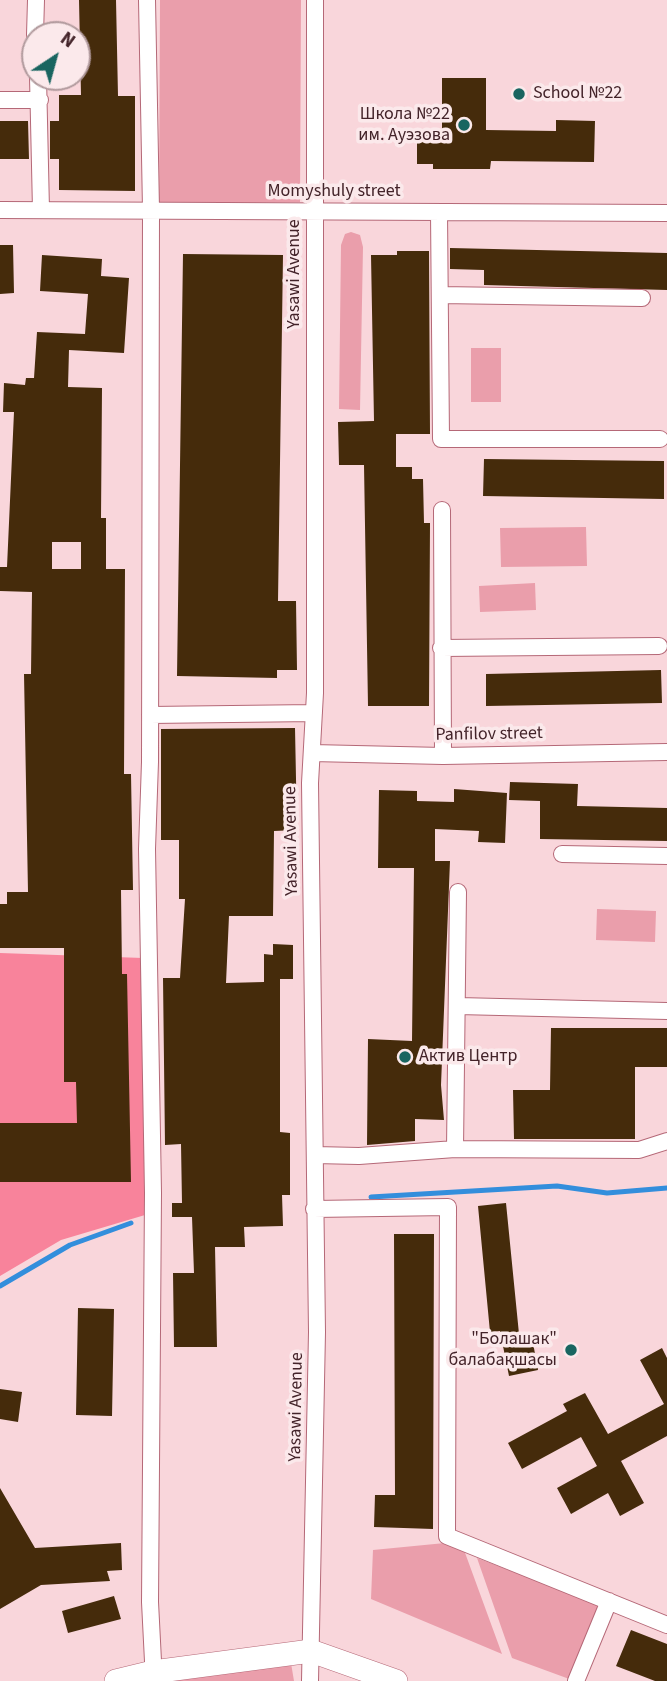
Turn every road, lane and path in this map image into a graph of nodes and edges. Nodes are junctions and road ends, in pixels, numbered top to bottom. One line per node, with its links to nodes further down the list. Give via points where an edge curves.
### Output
1 (36, 0): 4 (street)
2 (147, 0): 8 (street)
3 (315, 0): 11 (street, Yasawi Avenue)
4 (35, 21)
5 (39, 91): 7 (street)
6 (0, 100): 7 (street)
7 (40, 100): 10 (street)
8 (150, 209): 10 (street, Momyshuly street); 11 (street, Momyshuly street); 21 (street)
9 (0, 210): 10 (street, Momyshuly street)
10 (41, 210)
11 (314, 212): 12 (street, Momyshuly street); 20 (street, Yasawi Avenue)
12 (439, 212): 13 (street, Momyshuly street); 14 (street)
13 (667, 213)
14 (440, 295): 15 (street); 16 (street, via 441,439)
15 (642, 298)
16 (660, 439)
17 (442, 510): 19 (street)
18 (659, 646): 19 (street)
19 (441, 648): 24 (street)
20 (314, 713): 21 (street); 23 (street, Yasawi Avenue)
21 (150, 715): 37 (street)
22 (667, 752): 24 (street, Panfilov street)
23 (312, 753): 24 (street, Panfilov street); 32 (street, Yasawi Avenue)
24 (443, 756)
25 (562, 853): 26 (street)
26 (667, 856)
27 (458, 892): 28 (street)
28 (458, 1006): 29 (street); 31 (street)
29 (667, 1011)
30 (667, 1141): 31 (street, via 639,1150)
31 (455, 1149): 32 (street)
32 (315, 1155): 33 (street, Yasawi Avenue)
33 (314, 1209): 34 (street, via 448,1207 447,1536); 36 (street, Yasawi Avenue, via 317,1332)
34 (609, 1601): 35 (street); 41 (street)
35 (667, 1625)
36 (311, 1651): 37 (main road); 39 (street, Yasawi Avenue); 40 (main road)
37 (153, 1677): 38 (main road)
38 (116, 1681)
39 (310, 1681)
40 (397, 1681)
41 (576, 1681)

